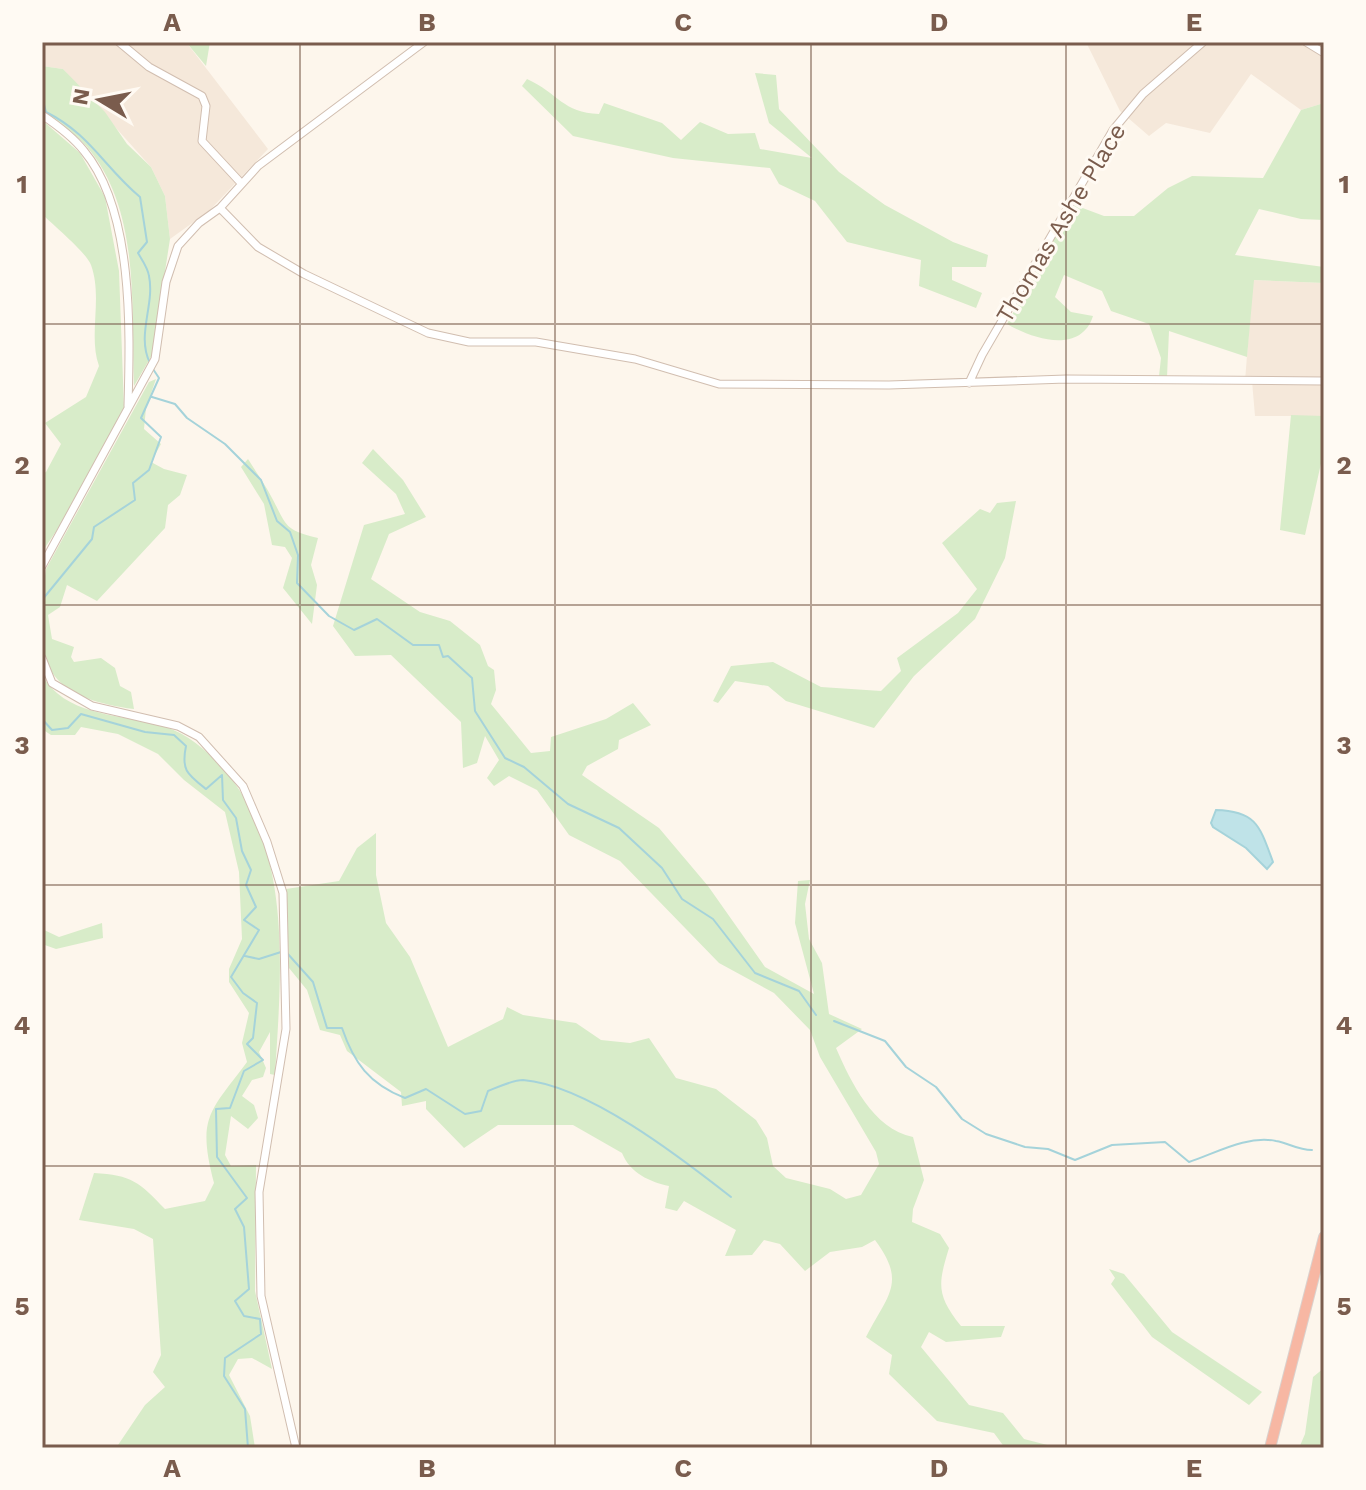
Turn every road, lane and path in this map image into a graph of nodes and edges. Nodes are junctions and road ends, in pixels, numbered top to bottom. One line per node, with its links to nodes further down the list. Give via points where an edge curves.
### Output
1 (119, 42): 7 (street, via 149,67 202,96 202,141)
2 (424, 42): 7 (street)
3 (1203, 42): 10 (street, Thomas Ashe Place, via 1143,94 1113,130)
4 (1306, 42): 5 (street)
5 (1324, 53)
6 (42, 115): 11 (street, via 84,150 109,196 125,275)
7 (241, 183): 8 (street)
8 (220, 208): 10 (street, via 270,254 428,333 469,342 536,342 578,349 635,359 719,384); 11 (street, via 178,246 166,282 155,359)
9 (1324, 381): 10 (street)
10 (969, 383)
11 (128, 408): 12 (street)
12 (42, 567)
13 (42, 658): 15 (street, via 52,683 92,706 178,726 199,737 237,777 255,808 283,893 286,1029 259,1192 258,1237 261,1296)
14 (1324, 1237): 16 (highway)
15 (296, 1448)
16 (1270, 1448)

